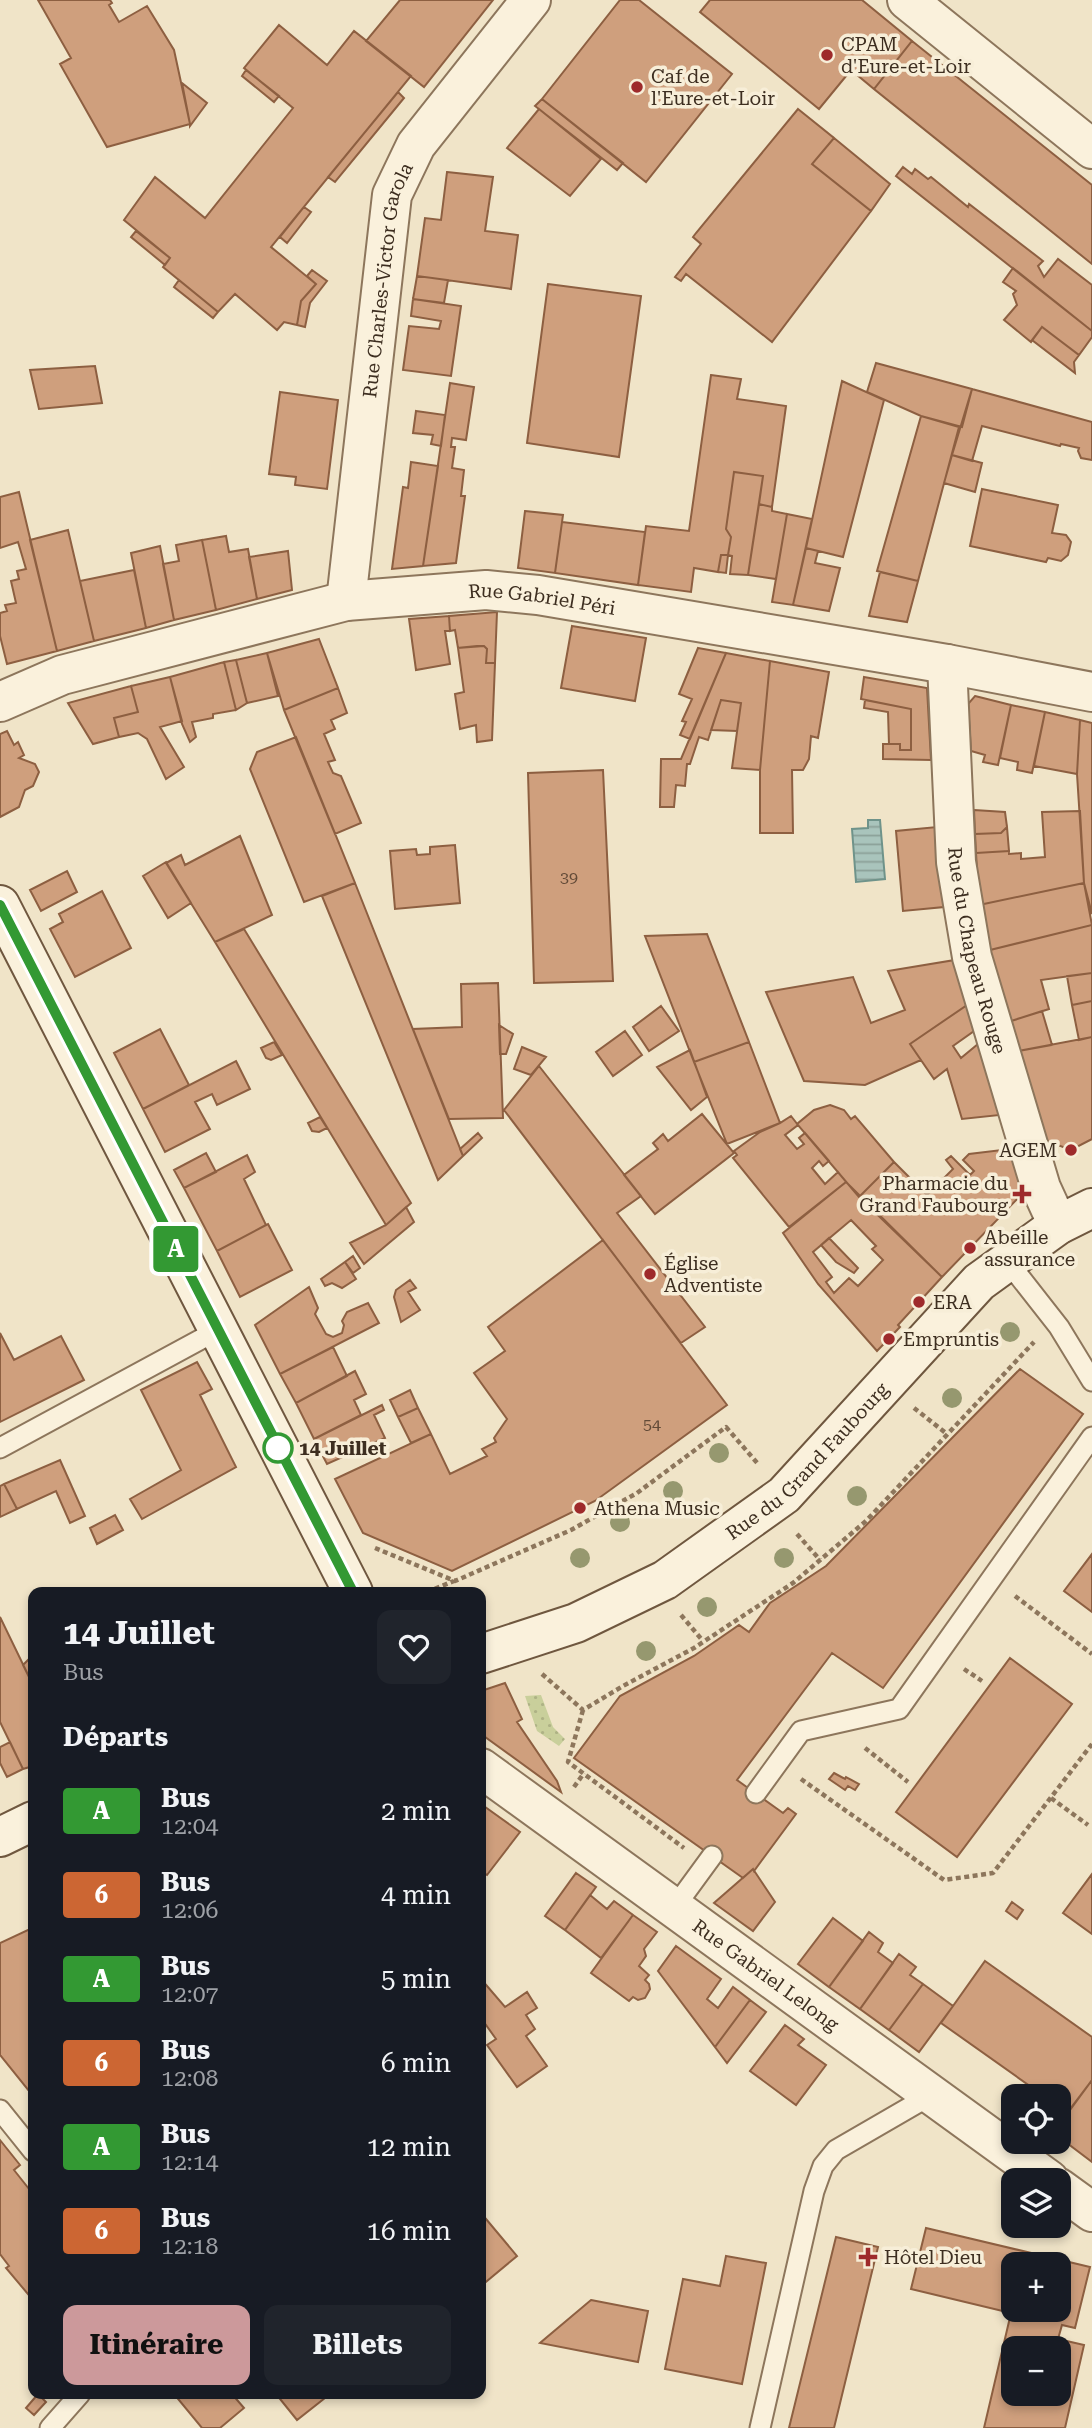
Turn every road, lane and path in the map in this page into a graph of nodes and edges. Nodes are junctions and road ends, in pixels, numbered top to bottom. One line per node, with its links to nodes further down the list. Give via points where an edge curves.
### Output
1 (531, 0): 4 (street, Rue Charles-Victor Garola, via 416,145 392,195)
2 (907, 0): 3 (street)
3 (1092, 149)
4 (346, 601): 5 (street, Rue Gabriel Péri, via 486,590 525,594); 7 (street, Rue Gabriel Péri, via 62,676)
5 (947, 664): 6 (street, Rue Gabriel Péri); 10 (street, Rue du Chapeau Rouge, via 956,862 972,957 1041,1188)
6 (1092, 692)
7 (0, 702)
8 (0, 905): 13 (street)
9 (1092, 1208): 10 (street, Rue du Grand Faubourg)
10 (1058, 1225): 11 (street, Rue du Grand Faubourg)
11 (1008, 1262): 12 (lane); 17 (street, Rue du Grand Faubourg, via 978,1282)
12 (1054, 1320): 14 (lane); 25 (path, via 866,1521 793,1583 694,1648)
13 (218, 1331): 16 (lane); 18 (street)
14 (1092, 1381)
15 (1092, 1437): 19 (lane)
16 (0, 1448)
17 (784, 1495): 20 (path, via 726,1427 637,1493 571,1530); 23 (street, Rue du Grand Faubourg, via 665,1580 576,1623)
18 (333, 1555): 20 (path, via 359,1542); 21 (street)
19 (991, 1579): 24 (path); 26 (lane, via 900,1709)
20 (454, 1581): 22 (path)
21 (350, 1587)
22 (439, 1587)
23 (496, 1649): 25 (path)
24 (1092, 1654)
25 (583, 1710): 36 (path, via 568,1762)
26 (835, 1723): 28 (lane, via 801,1731); 30 (path)
27 (1092, 1744): 32 (path)
28 (778, 1762): 31 (lane); 32 (path, via 944,1880 993,1873)
29 (486, 1772): 37 (street, Rue Gabriel Lelong)
30 (908, 1782)
31 (756, 1793)
32 (1051, 1798): 34 (path)
33 (28, 1823): 35 (street)
34 (1088, 1825)
35 (0, 1837)
36 (709, 1860): 37 (lane)
37 (674, 1908): 38 (street, Rue Gabriel Lelong)
38 (931, 2095): 41 (street, Rue Gabriel Lelong); 46 (lane, via 835,2150 823,2166)
39 (0, 2110): 40 (lane)
40 (28, 2145)
41 (1032, 2168)
42 (1071, 2197): 43 (street)
43 (1092, 2212)
44 (76, 2399): 45 (lane)
45 (50, 2428)
46 (760, 2428)

